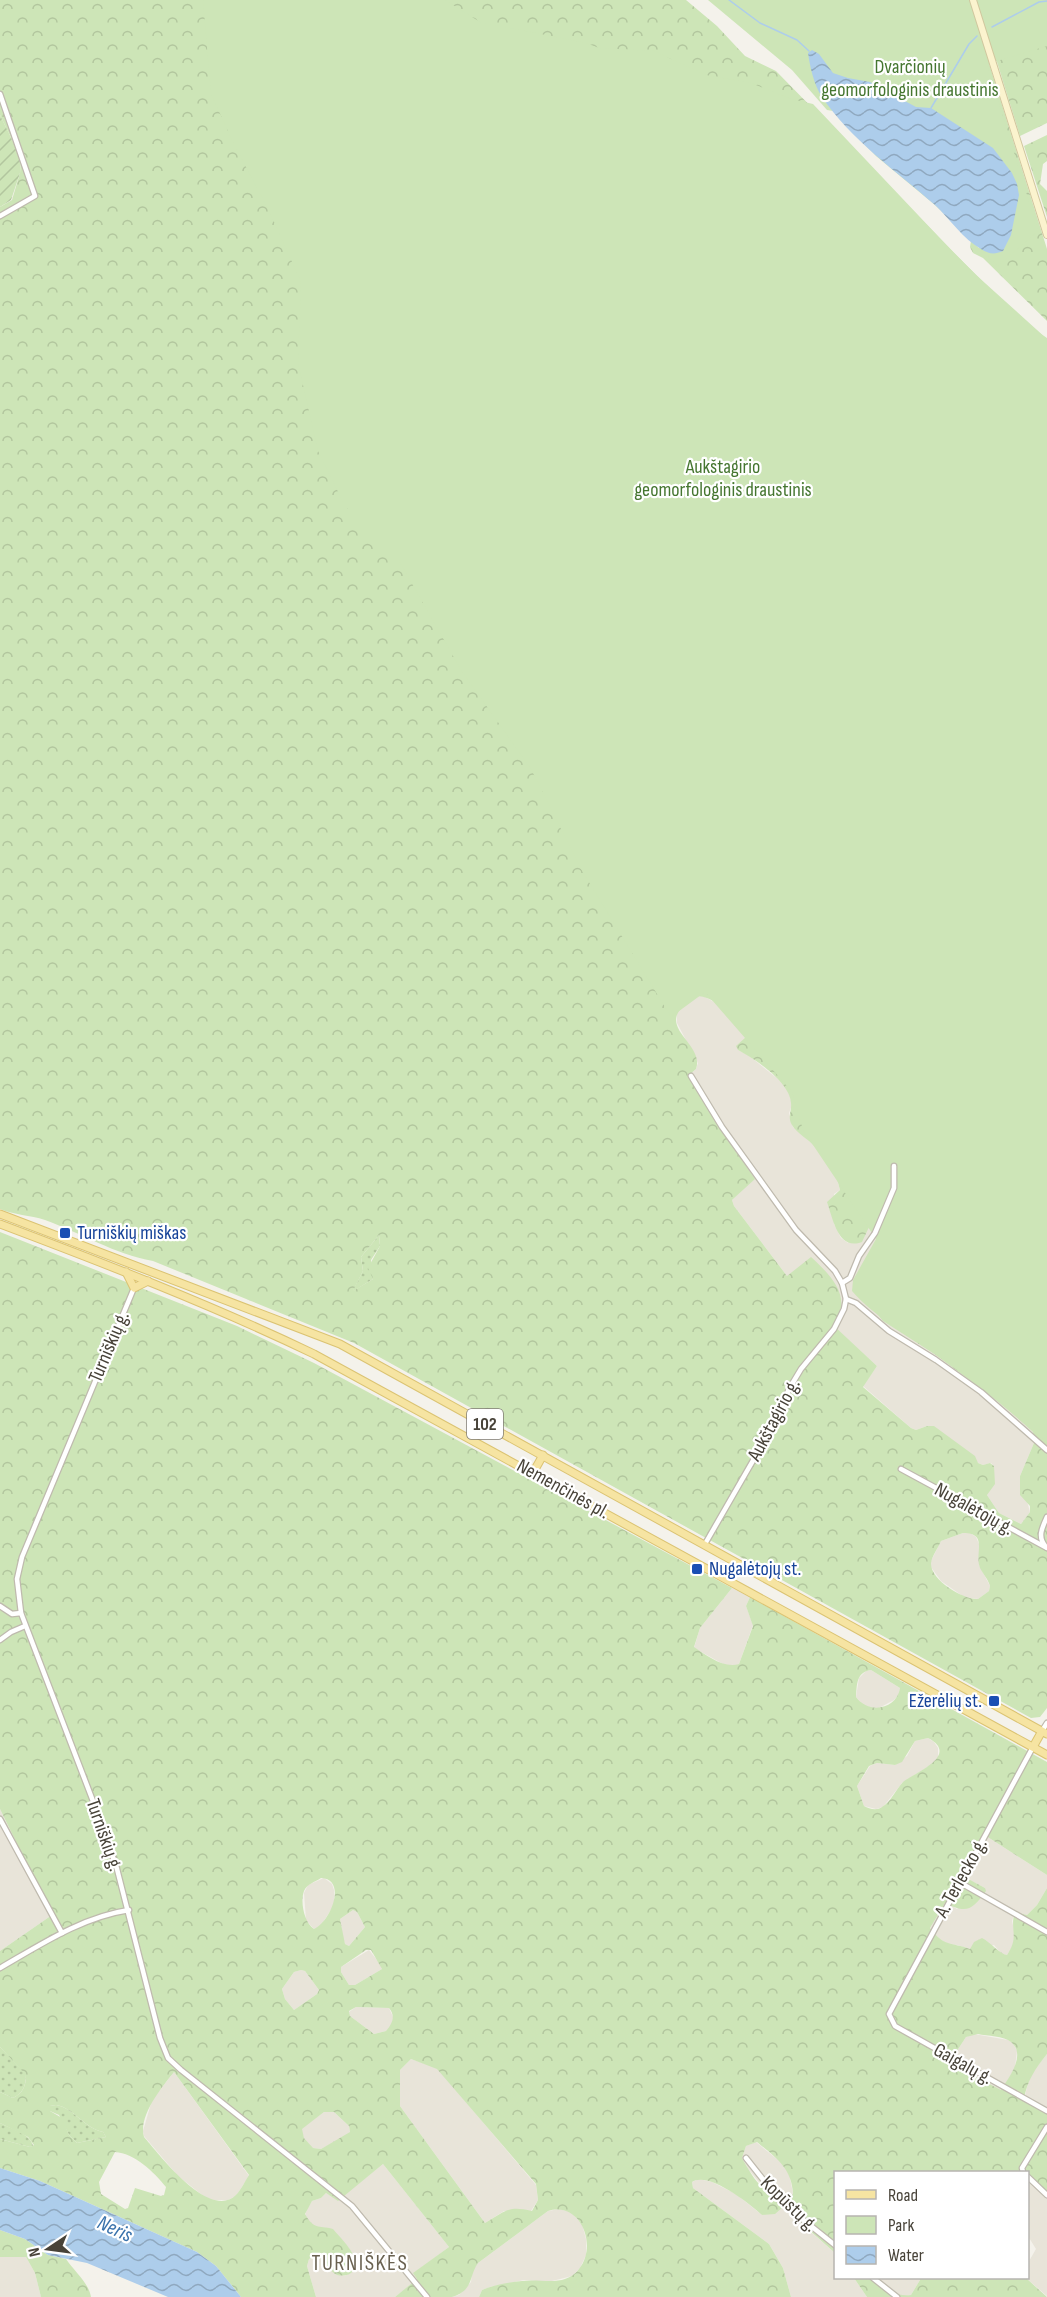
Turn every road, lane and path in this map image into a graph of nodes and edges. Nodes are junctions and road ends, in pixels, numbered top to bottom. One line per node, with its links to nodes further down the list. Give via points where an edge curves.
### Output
1 (973, 0): 4 (main road)
2 (0, 94): 3 (street, via 35,196)
3 (0, 216)
4 (1047, 235)
5 (691, 1076): 13 (street, via 789,1221)
6 (894, 1166): 13 (street, via 894,1188 875,1233 850,1278)
7 (0, 1214): 9 (main road, Nemenčinės pl. / 102)
8 (0, 1224): 10 (main road, Nemenčinės pl. / 102)
9 (38, 1228): 10 (main road); 15 (main road, Nemenčinės pl. / 102)
10 (34, 1237): 11 (main road, Nemenčinės pl. / 102)
11 (126, 1272): 12 (main road, Nemenčinės pl. / 102); 14 (main road)
12 (148, 1281): 14 (main road); 17 (main road, Nemenčinės pl. / 102)
13 (842, 1283): 16 (street)
14 (134, 1288): 26 (street, Turniškių g., via 22,1557 16,1579)
15 (206, 1292): 17 (main road); 19 (main road, Nemenčinės pl. / 102, via 340,1344)
16 (846, 1299): 18 (street, via 981,1392); 23 (street, Aukštagirio g., via 834,1329 789,1389 774,1424)
17 (202, 1303): 21 (main road, Nemenčinės pl. / 102, via 314,1354)
18 (1047, 1450)
19 (543, 1455): 21 (main road); 23 (main road, Nemenčinės pl. / 102)
20 (902, 1468): 24 (street, Nugalėtojų g.)
21 (533, 1473): 31 (main road, Nemenčinės pl. / 102)
22 (1047, 1517): 24 (street, via 1040,1534)
23 (705, 1544): 30 (main road, Nemenčinės pl. / 102)
24 (1047, 1548)
25 (0, 1606): 26 (street, via 12,1614)
26 (21, 1613): 27 (street, Turniškių g.)
27 (25, 1626): 28 (street); 35 (street, Turniškių g., via 101,1822)
28 (0, 1640)
29 (1047, 1722): 30 (street)
30 (1044, 1732): 31 (main road)
31 (1033, 1747): 32 (main road, Nemenčinės pl. / 102); 34 (street, A. Terlecko g.)
32 (1047, 1755)
33 (0, 1819): 37 (street)
34 (959, 1882): 36 (street); 39 (street, A. Terlecko g.)
35 (129, 1910): 37 (street, via 111,1912); 48 (street, Turniškių g., via 168,2058 352,2206)
36 (1047, 1932)
37 (62, 1933): 38 (street)
38 (0, 1968)
39 (890, 2010): 40 (street, Gaigalų g., via 895,2026)
40 (1047, 2111)
41 (1047, 2127): 43 (street)
42 (746, 2158): 46 (street, Kopūstų g., via 781,2202)
43 (1023, 2171)
44 (1029, 2178): 45 (street)
45 (1047, 2195)
46 (834, 2244)
47 (875, 2279): 49 (street)
48 (427, 2297)
49 (897, 2297)

